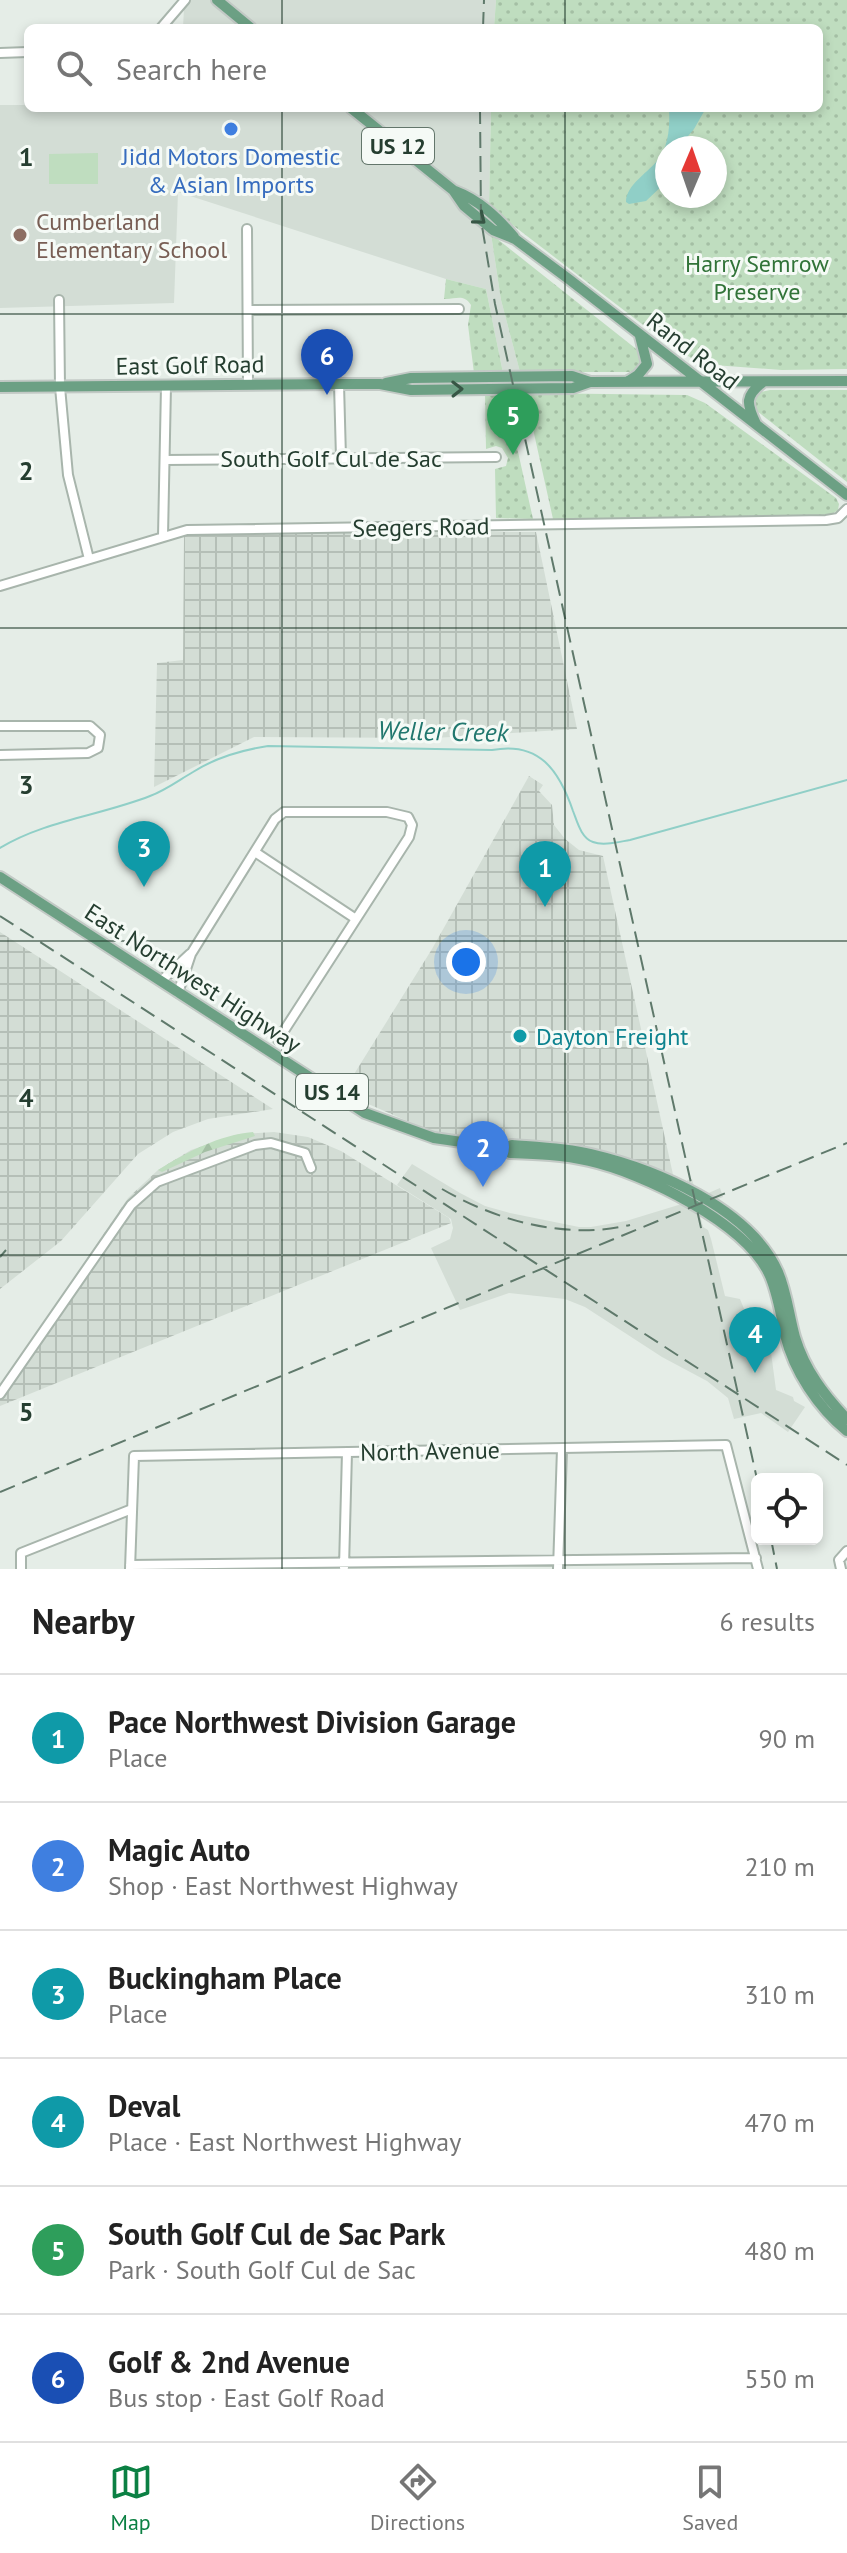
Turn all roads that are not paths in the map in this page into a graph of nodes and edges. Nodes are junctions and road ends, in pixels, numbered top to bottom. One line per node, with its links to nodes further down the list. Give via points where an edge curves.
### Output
1 (185, 0): 3 (street)
2 (217, 0): 4 (main road)
3 (164, 24)
4 (246, 24)
5 (24, 52): 6 (street)
6 (0, 53)
7 (356, 112): 12 (main road, Rand Road / US 12, via 493,230 515,239)
8 (247, 229): 11 (street)
9 (59, 300): 21 (street)
10 (459, 309): 11 (street)
11 (248, 310): 17 (street)
12 (640, 334): 14 (main road, via 647,364); 15 (main road, Rand Road / US 12)
13 (847, 381): 16 (main road, East Golf Road)
14 (627, 382): 15 (main road, East Golf Road); 18 (main road, East Golf Road, via 590,382 572,376)
15 (701, 382): 16 (main road, East Golf Road); 22 (main road, Rand Road / US 12)
16 (763, 382): 22 (main road, via 748,398)
17 (248, 384): 18 (main road, East Golf Road); 19 (main road, East Golf Road)
18 (339, 384): 24 (street)
19 (166, 386): 21 (main road, East Golf Road); 25 (street)
20 (0, 387): 21 (main road, East Golf Road)
21 (60, 387): 29 (street, via 68,475)
22 (757, 426): 26 (main road, Rand Road / US 12)
23 (496, 457): 24 (street, South Golf Cul de Sac)
24 (341, 458): 25 (street, South Golf Cul de Sac)
25 (165, 460): 28 (street)
26 (847, 495)
27 (847, 509): 28 (street, Seegers Road, via 826,520 212,529)
28 (163, 536): 29 (street, Seegers Road)
29 (89, 559): 30 (street, Seegers Road)
30 (0, 586)
31 (0, 726): 32 (street, via 90,726 100,735 98,748 88,753)
32 (0, 755)
33 (255, 852): 35 (street); 35 (street, via 284,812 387,812 408,817 409,837); 36 (street)
34 (0, 877): 37 (main road, East Northwest Highway / US 14)
35 (356, 919): 39 (street)
36 (191, 954): 37 (street); 38 (street)
37 (161, 981): 38 (main road, East Northwest Highway / US 14)
38 (178, 993): 40 (main road, East Northwest Highway / US 14, via 365,1113 434,1138)
39 (278, 1040)
40 (503, 1148): 43 (main road, East Northwest Highway / US 14, via 570,1149 619,1161 734,1218 776,1267 802,1357); 44 (main road, East Northwest Highway / US 14, via 618,1169 714,1217 738,1235 769,1275 790,1349 808,1387)
41 (311, 1168): 42 (street, via 305,1153 271,1143 157,1182 131,1205)
42 (0, 1394)
43 (847, 1419)
44 (847, 1431)
45 (562, 1449): 46 (street, North Avenue); 49 (street, North Avenue, via 726,1445); 50 (street)
46 (347, 1452): 47 (street, North Avenue, via 134,1456); 52 (street)
47 (132, 1509): 51 (street); 53 (street, via 21,1553)
48 (847, 1551): 55 (street, via 839,1560)
49 (756, 1558): 50 (street); 54 (street)
50 (558, 1565): 52 (street)
51 (130, 1567): 52 (street)
52 (344, 1567)
53 (21, 1569)
54 (758, 1569)
55 (841, 1569)

